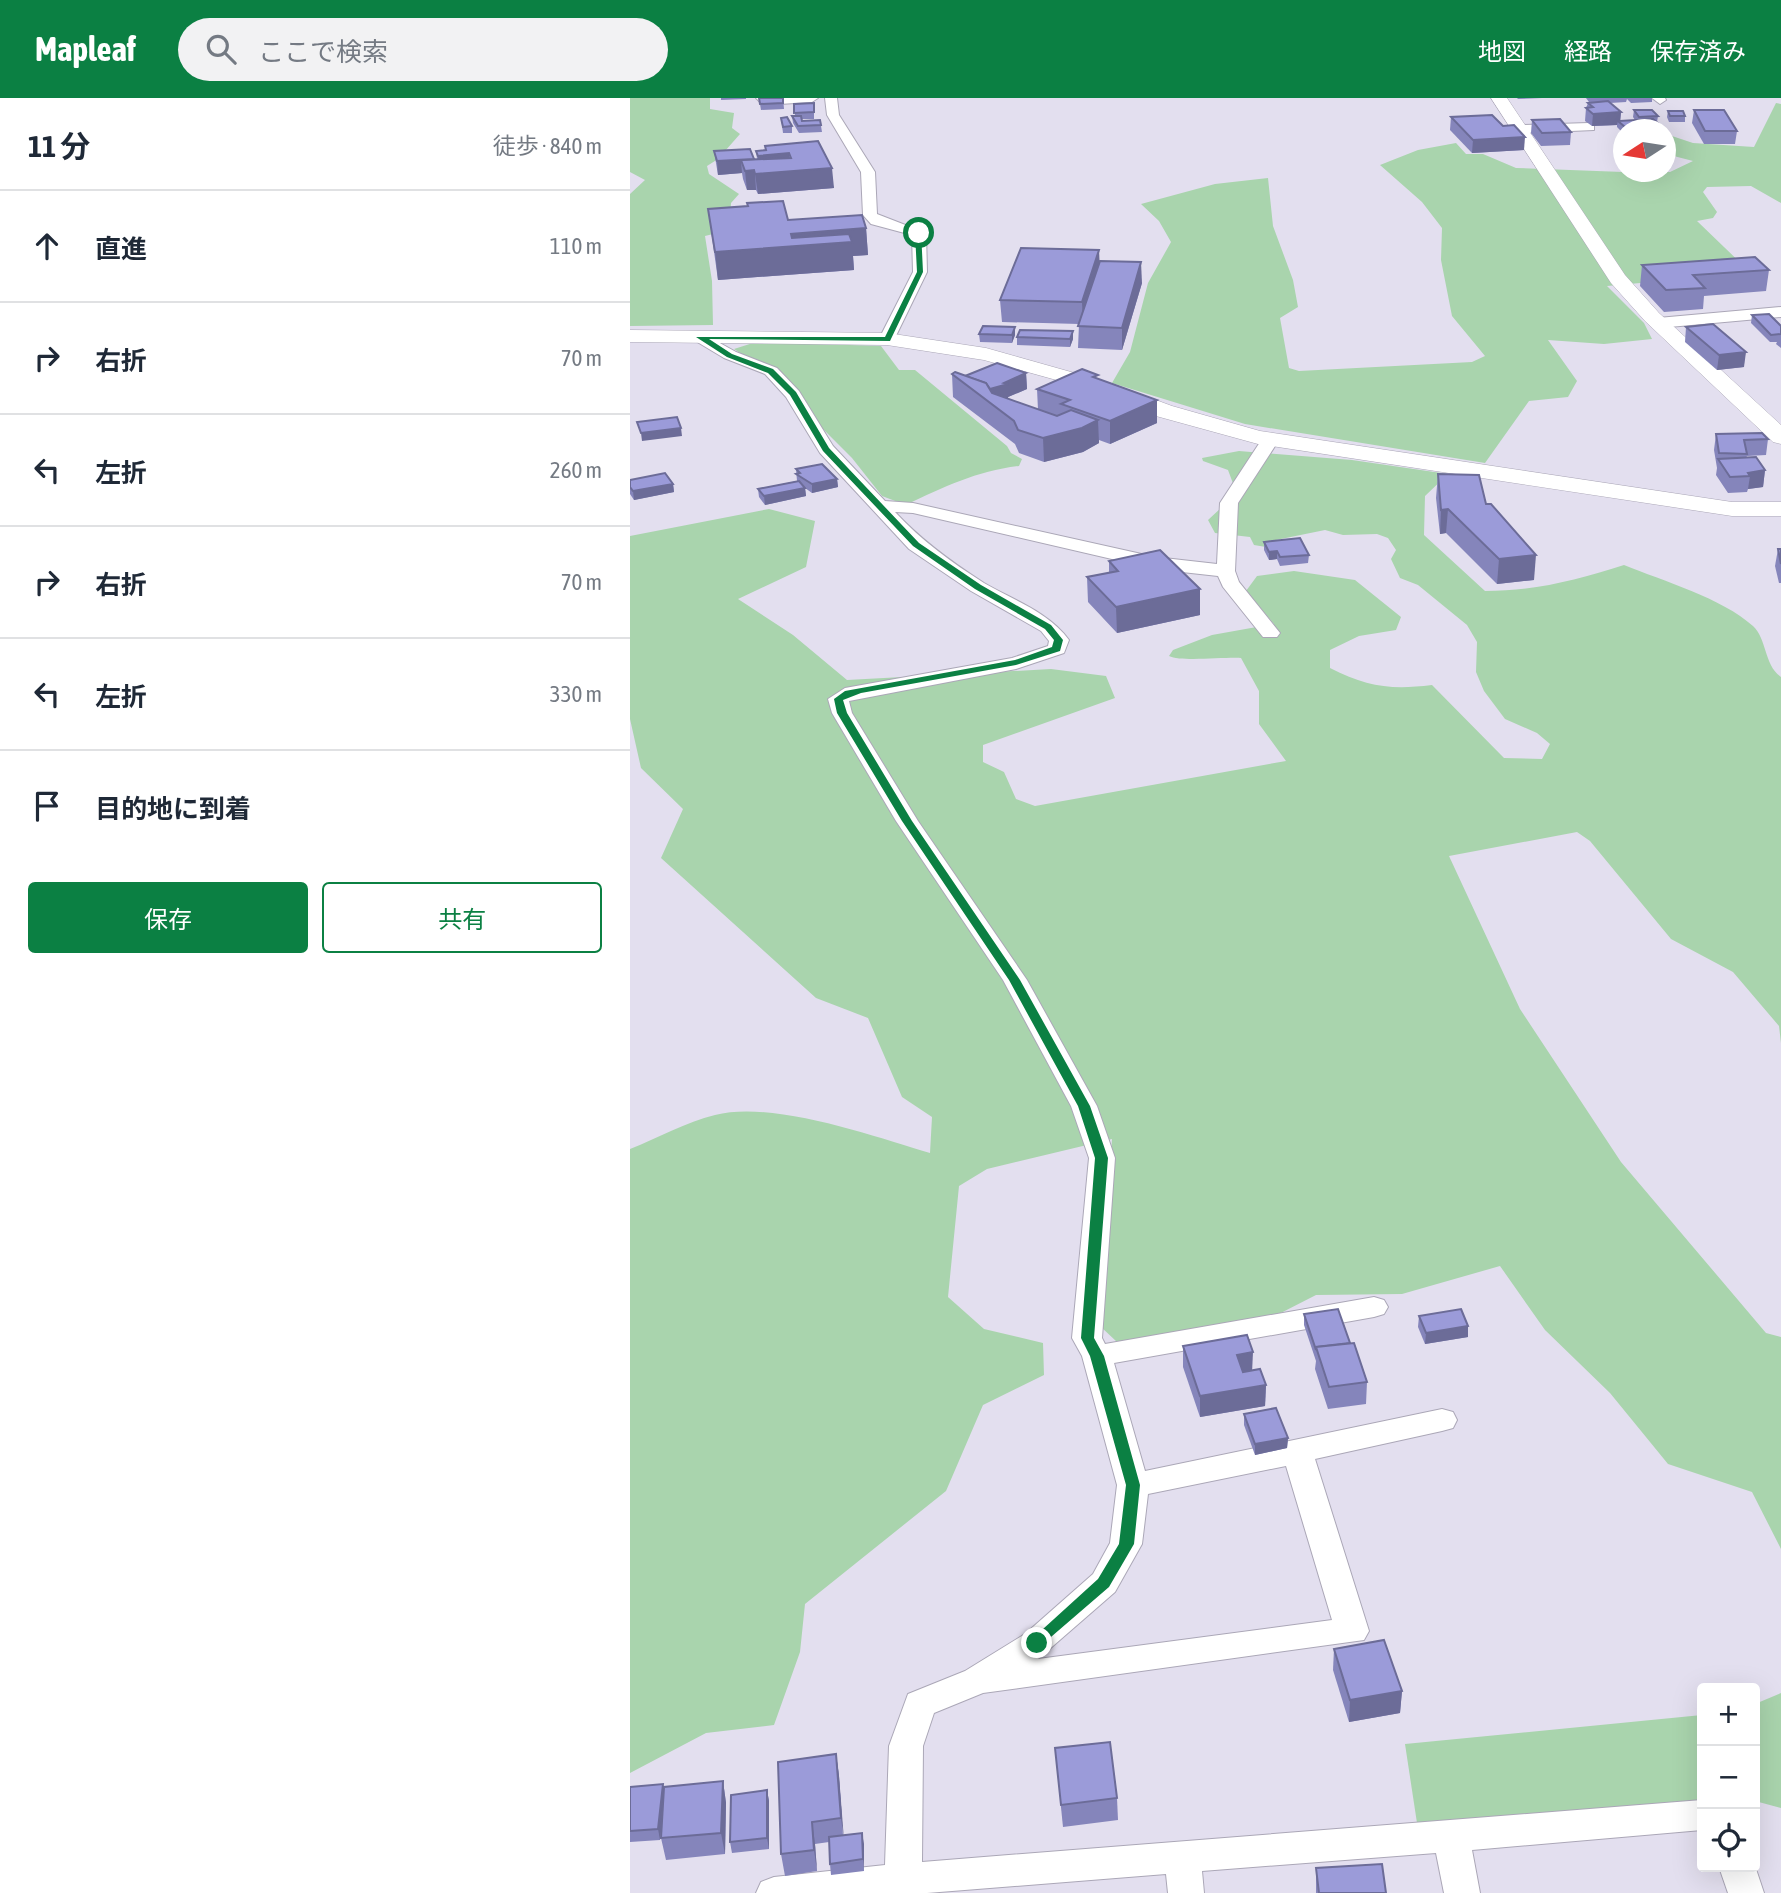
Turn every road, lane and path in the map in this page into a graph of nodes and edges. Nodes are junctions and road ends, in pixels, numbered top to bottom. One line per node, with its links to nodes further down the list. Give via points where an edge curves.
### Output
1 (762, 98): 2 (street)
2 (812, 98)
3 (831, 98): 11 (street, via 833,115 868,172 870,215 876,221 919,233 920,272)
4 (1499, 98): 6 (street)
5 (1589, 127): 6 (street)
6 (1521, 129): 8 (street, via 1618,279)
7 (1781, 312): 8 (street)
8 (1658, 323): 12 (street)
9 (630, 336): 10 (street)
10 (700, 337): 11 (street); 14 (street, via 771,371 793,394 826,449)
11 (887, 339): 13 (street, via 1036,366 1206,424)
12 (1781, 437)
13 (1270, 440): 15 (street, via 1732,509); 16 (street, via 1230,503)
14 (879, 506): 16 (street, via 913,508 1156,563); 19 (street, via 916,545 1048,627 1059,640 1057,649 1016,663 853,692 838,699 907,821 1015,980 1084,1106 1102,1158 1087,1338)
15 (1781, 509)
16 (1226, 571): 17 (street, via 1230,583)
17 (1270, 633)
18 (1374, 1307): 19 (street)
19 (1097, 1356): 22 (street)
20 (1442, 1420): 21 (street)
21 (1297, 1452): 22 (street); 23 (street, via 1352,1631)
22 (1133, 1485): 23 (street, via 1126,1544 1104,1583 1037,1643)
23 (977, 1681): 28 (street, via 920,1704 906,1745)
24 (1697, 1815): 25 (street)
25 (1451, 1836): 26 (street); 31 (street)
26 (1182, 1857): 28 (street); 30 (street)
27 (1739, 1872): 32 (street)
28 (903, 1886): 29 (street)
29 (774, 1893)
30 (1186, 1893)
31 (1462, 1893)
32 (1746, 1893)

